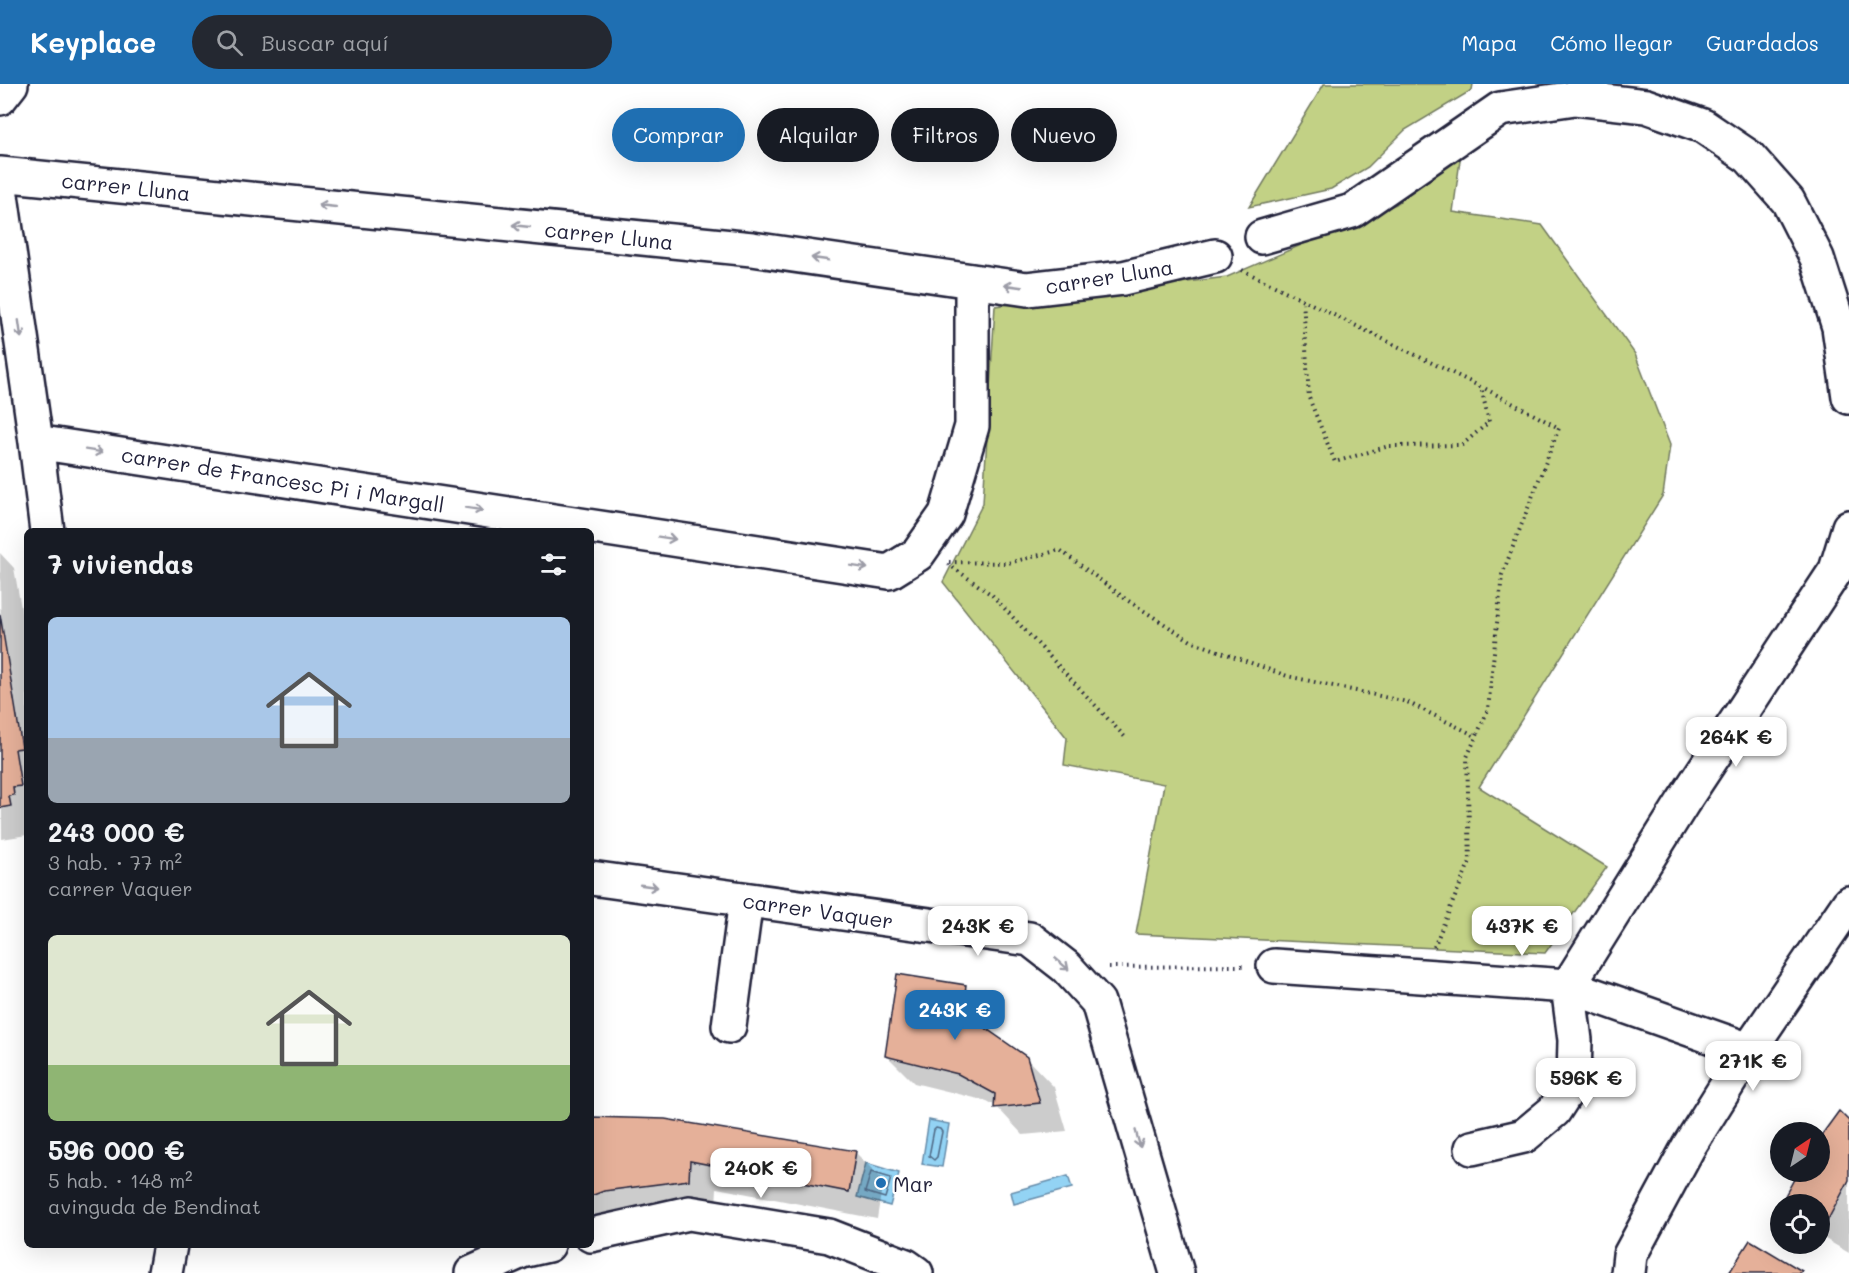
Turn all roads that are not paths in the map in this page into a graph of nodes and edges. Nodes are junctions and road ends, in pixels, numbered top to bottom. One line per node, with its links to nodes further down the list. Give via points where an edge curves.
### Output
1 (11, 84): 2 (street)
2 (0, 98)
3 (0, 174): 7 (street, carrer Lluna, one-way to 3, via 752,249)
4 (0, 188): 9 (street, one-way to 9)
5 (1262, 237): 8 (street, via 1352,210 1500,109 1575,99 1646,106 1702,126 1749,157 1788,201 1817,258 1839,327)
6 (1215, 256): 7 (street, carrer Lluna, one-way to 7, via 1123,278 1027,289)
7 (972, 281): 9 (street, carrer de Francesc Pi i Margall, one-way to 7, via 889,572 918,554 946,513 972,426)
8 (1849, 397)
9 (36, 442): 11 (street)
10 (1849, 527): 16 (street, via 1836,570)
11 (47, 528)
12 (594, 878): 13 (street, carrer Vaquer, one-way to 13)
13 (746, 900): 17 (street); 26 (street, carrer Vaquer, one-way to 26, via 1030,939 1066,967 1098,1002)
14 (1849, 903): 18 (street)
15 (1274, 966): 16 (street)
16 (1568, 986): 18 (street); 19 (street, via 1575,1040 1574,1080 1554,1111 1524,1136)
17 (729, 1026)
18 (1749, 1050): 27 (street, via 1689,1146 1630,1255)
19 (1472, 1148)
20 (594, 1234): 25 (street, via 689,1213 829,1236)
21 (169, 1248): 23 (street)
22 (535, 1248): 24 (street)
23 (165, 1273)
24 (472, 1273)
25 (916, 1273)
26 (1177, 1273)
27 (1628, 1273)

